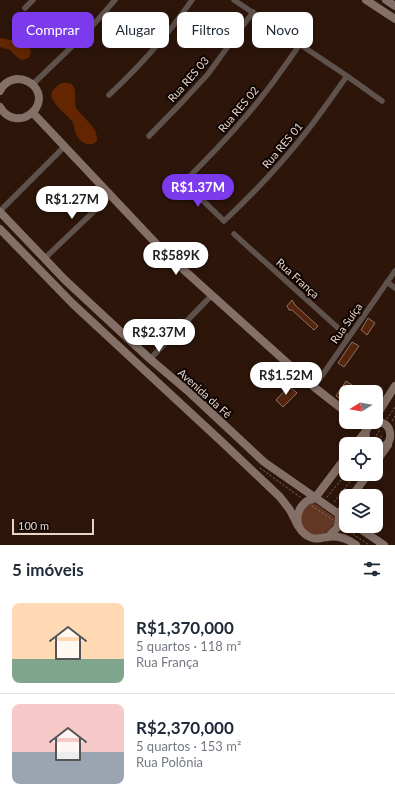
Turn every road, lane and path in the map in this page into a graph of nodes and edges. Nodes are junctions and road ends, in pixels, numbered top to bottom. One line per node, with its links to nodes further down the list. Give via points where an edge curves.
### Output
1 (33, 0): 8 (street)
2 (116, 0): 15 (street, via 88,31)
3 (192, 0): 17 (street, via 160,42)
4 (234, 0): 9 (street)
5 (366, 0): 11 (main road)
6 (386, 0): 7 (main road)
7 (395, 6)
8 (25, 8)
9 (253, 12)
10 (252, 13): 21 (street, Rua RES 03, via 208,74)
11 (395, 19)
12 (297, 48): 25 (street, Rua RES 02, via 240,123 184,182)
13 (306, 48): 14 (street)
14 (347, 76): 18 (street); 25 (street, Rua RES 01, via 284,160)
15 (32, 84): 16 (main road, via 18,79); 20 (main road, via 38,98)
16 (2, 85)
17 (109, 95)
18 (382, 101)
19 (1, 112): 20 (main road, via 18,119)
20 (33, 113): 22 (main road)
21 (149, 136)
22 (64, 147): 23 (main road); 24 (street)
23 (111, 195): 28 (street); 32 (main road, via 165,253)
24 (0, 212): 28 (main road, Avenida da Fé)
25 (224, 221)
26 (0, 229): 50 (main road, via 73,304 280,497)
27 (234, 234): 33 (street, Rua França)
28 (45, 258): 34 (main road, Avenida da Fé)
29 (395, 271): 30 (street, Rua Suíça)
30 (387, 282): 31 (street); 33 (street, Rua Suíça)
31 (395, 288)
32 (212, 295): 34 (street); 36 (main road)
33 (348, 337): 36 (street, Rua Suíça)
34 (150, 359): 46 (main road, Avenida da Fé, via 264,462)
35 (395, 386): 37 (main road)
36 (314, 387): 38 (main road)
37 (383, 405)
38 (339, 407)
39 (383, 422): 40 (main road, via 391,429)
40 (393, 439): 41 (main road); 42 (main road)
41 (383, 446)
42 (383, 453)
43 (339, 468): 46 (main road)
44 (339, 481): 46 (path)
45 (351, 481): 47 (path)
46 (319, 500): 47 (main road, Avenida da Fé); 50 (main road, via 307,501 302,505 298,512)
47 (327, 511): 48 (main road, Avenida da Fé)
48 (339, 515)
49 (339, 521): 52 (main road, via 337,528)
50 (298, 526): 52 (main road, via 307,536 321,539)
51 (366, 533): 54 (main road)
52 (328, 537): 53 (main road, via 344,538)
53 (356, 545)
54 (384, 545)

